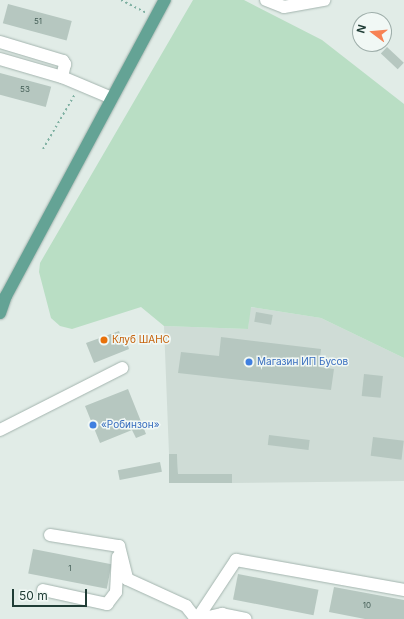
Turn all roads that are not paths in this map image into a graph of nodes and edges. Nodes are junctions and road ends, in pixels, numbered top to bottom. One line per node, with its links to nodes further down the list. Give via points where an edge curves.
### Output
1 (165, 0): 7 (main road)
2 (266, 0): 3 (lane, via 284,7)
3 (324, 0)
4 (0, 42): 6 (lane, via 63,61 65,64)
5 (0, 59): 6 (lane)
6 (62, 77): 7 (lane)
7 (112, 98): 8 (main road, via 6,296)
8 (0, 313)
9 (122, 368): 10 (lane)
10 (0, 430)
11 (50, 534): 12 (lane)
12 (119, 546): 13 (lane, via 116,592 107,604); 15 (lane, via 127,579 186,606)
13 (42, 590)
14 (404, 590): 15 (lane, via 236,560)
15 (198, 619): 16 (lane, via 222,614)
16 (245, 619)

